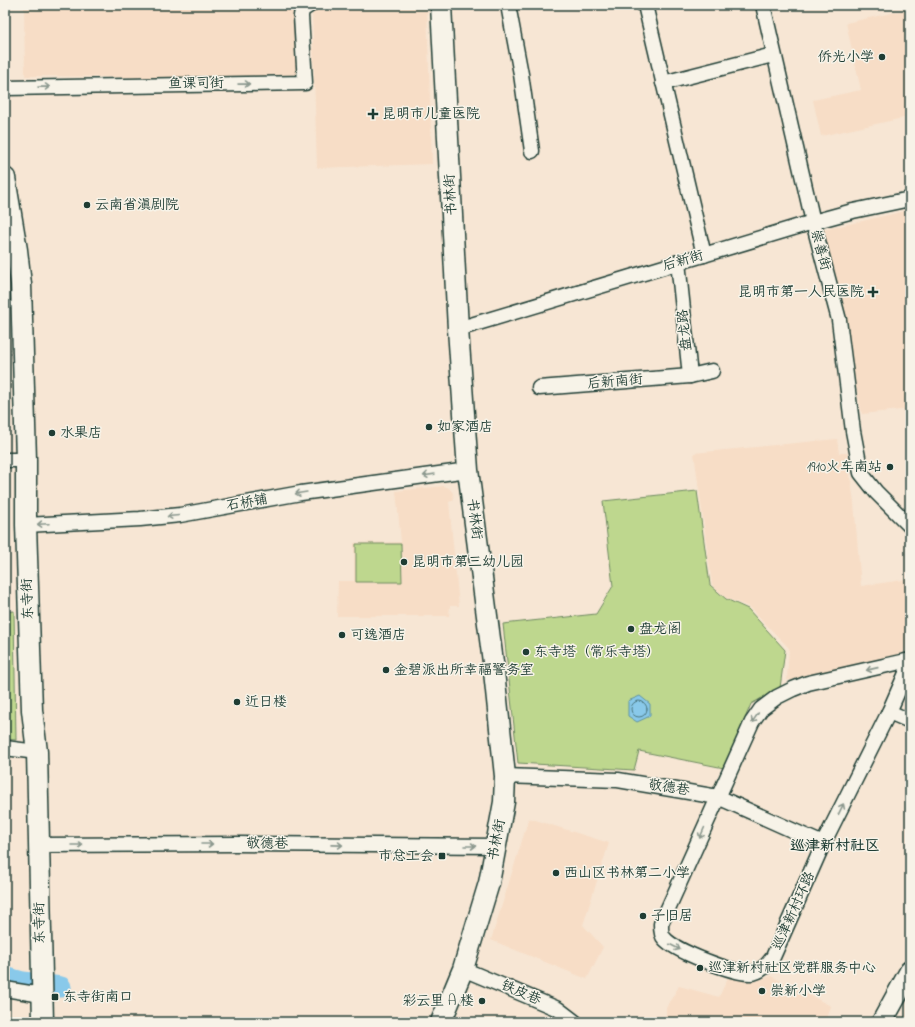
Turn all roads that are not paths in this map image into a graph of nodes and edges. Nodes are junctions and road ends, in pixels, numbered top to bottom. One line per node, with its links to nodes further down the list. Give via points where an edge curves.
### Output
1 (310, 5): 8 (street, 鱼课司街, one-way to 1, via 305,83 301,16 302,10)
2 (441, 5): 15 (street, 书林街)
3 (508, 5): 9 (street)
4 (645, 5): 7 (street)
5 (763, 5): 6 (street, 崇善街)
6 (773, 55): 7 (street); 12 (street, 崇善街)
7 (663, 83): 13 (street)
8 (5, 88)
9 (532, 151)
10 (5, 178): 20 (street, 东寺街, via 18,250 21,284)
11 (910, 199): 12 (street, 后新街)
12 (813, 222): 13 (street, 后新街); 23 (street, 崇善街, via 838,320 861,473)
13 (704, 255): 14 (street, 后新街)
14 (678, 262): 15 (street, 后新街); 17 (street, 盘龙路)
15 (458, 329): 21 (street, 书林街)
16 (712, 371): 17 (street)
17 (690, 376): 18 (street, 后新南街)
18 (540, 388)
19 (5, 460): 20 (street)
20 (26, 460): 22 (street, 东寺街)
21 (468, 470): 22 (street, 石桥铺, one-way to 22, via 301,493 180,516); 30 (street, 书林街)
22 (26, 525): 29 (street, 东寺街, via 32,710)
23 (910, 526)
24 (910, 660): 31 (street, 巡津新村环路, one-way to 31, via 808,684 777,697 761,709 752,722)
25 (910, 664): 26 (street, 巡津新村环路)
26 (889, 712): 27 (street); 32 (street, 巡津新村环路, one-way to 26)
27 (910, 721)
28 (5, 748): 29 (street)
29 (37, 752): 33 (street, 东寺街)
30 (505, 776): 31 (street, 敬德巷, via 618,780); 34 (street, 书林街, via 504,802)
31 (718, 797): 32 (street, 敬德巷); 32 (street, 巡津新村环路, one-way to 32, via 661,924 662,937 670,945 700,959 751,973 764,969 773,957)
32 (824, 844)
33 (38, 845): 34 (street, 敬德巷, one-way to 34); 38 (street, 东寺街)
34 (496, 846): 35 (street, 书林街, via 489,883)
35 (463, 969): 41 (street, 书林街); 42 (street, 铁皮巷, via 558,1009)
36 (910, 971): 43 (street)
37 (5, 989): 38 (street)
38 (42, 993): 40 (street, 东寺街)
39 (910, 995): 44 (street)
40 (43, 1022)
41 (441, 1022)
42 (576, 1022)
43 (882, 1022)
44 (896, 1022)

